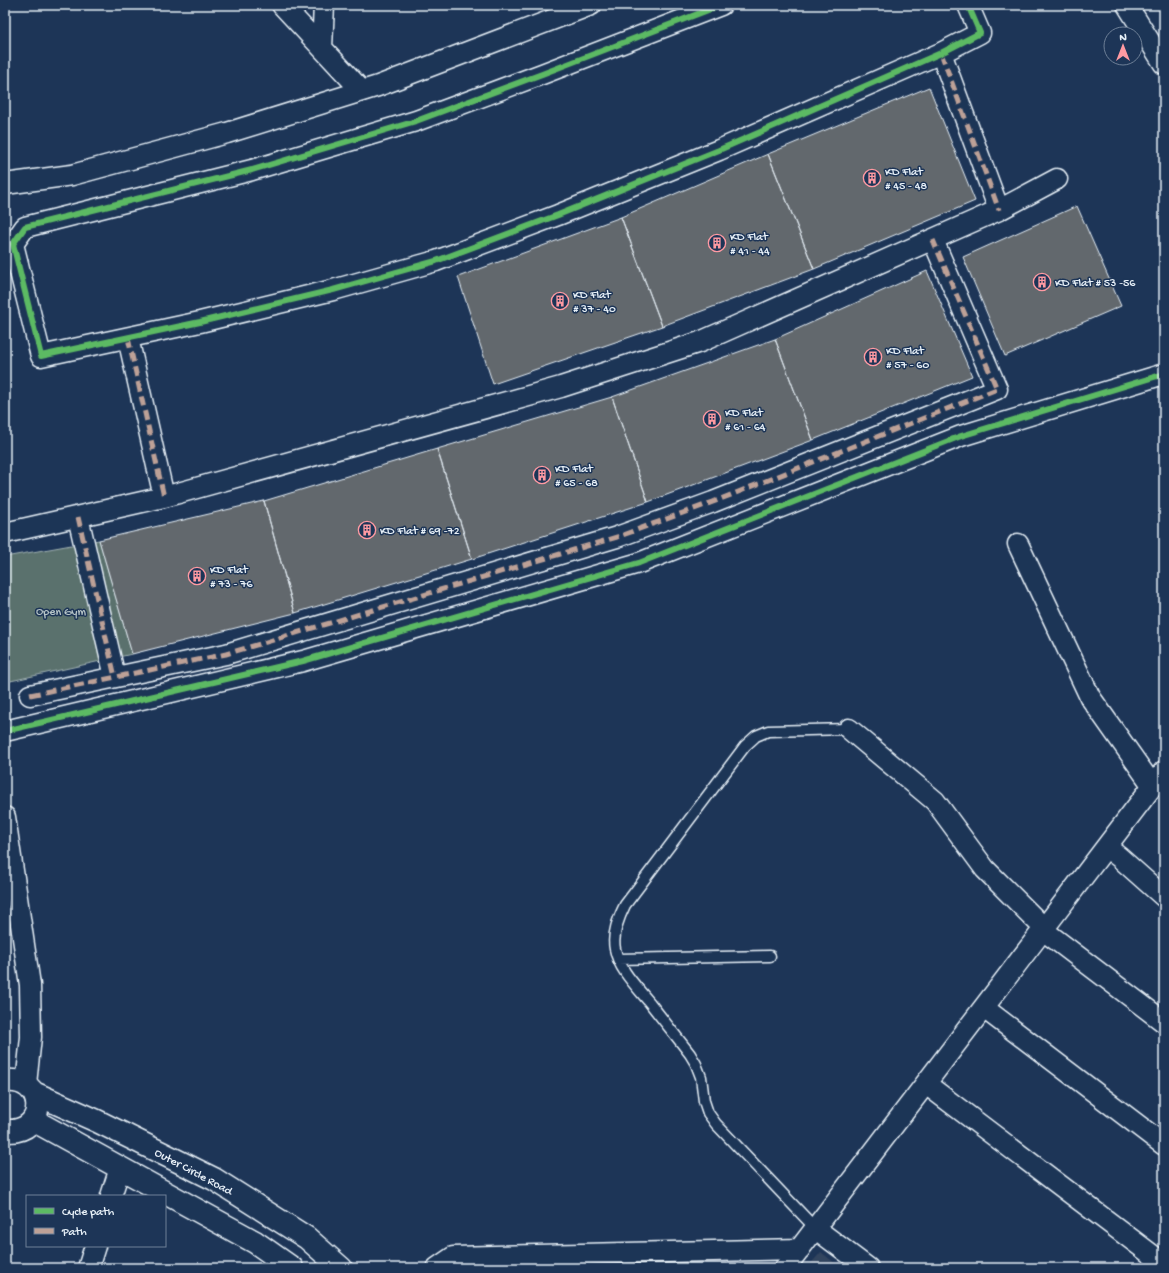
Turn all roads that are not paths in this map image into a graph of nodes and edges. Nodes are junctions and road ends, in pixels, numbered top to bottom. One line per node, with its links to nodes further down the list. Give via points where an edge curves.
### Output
1 (282, 5): 7 (street)
2 (324, 5): 7 (street)
3 (592, 5): 10 (street)
4 (721, 5): 15 (street, via 416,121 252,170 25,227 13,244 41,356)
5 (968, 5): 8 (street, via 980,33)
6 (1127, 5): 9 (street)
7 (322, 48): 10 (street)
8 (941, 52): 13 (street); 15 (street, via 719,150 436,261 333,290)
9 (1164, 64)
10 (362, 91): 12 (street, via 227,133 72,175)
11 (1057, 180): 13 (street)
12 (5, 184)
13 (999, 210): 14 (street)
14 (933, 240): 17 (street, via 700,342 561,387); 21 (street, via 997,389 713,502 617,537 226,654)
15 (128, 338): 17 (street)
16 (1164, 374): 24 (street, via 962,436 639,563 303,661)
17 (164, 497): 18 (street)
18 (78, 517): 19 (street); 21 (street)
19 (5, 533)
20 (1018, 544): 25 (street, via 1090,697 1150,782)
21 (115, 677): 22 (street)
22 (30, 696)
23 (849, 729): 29 (street, via 935,801 985,869 1042,925); 31 (lane, via 768,731 756,736 745,746 625,905 618,918 615,933)
24 (5, 731)
25 (1161, 776): 27 (street)
26 (5, 816): 35 (street, via 30,985 31,1037)
27 (1106, 847): 28 (street); 29 (street)
28 (1164, 897)
29 (1043, 930): 32 (street); 33 (street)
30 (770, 956): 31 (lane)
31 (618, 959): 41 (lane, via 627,975 696,1064 708,1113 716,1124)
32 (984, 1008): 34 (street); 38 (street)
33 (1164, 1022)
34 (926, 1084): 41 (street); 44 (street)
35 (22, 1086): 36 (main road, via 37,1102); 47 (main road, Outer Circle Road, via 214,1179 307,1238)
36 (33, 1120): 37 (main road, via 25,1128); 39 (main road)
37 (5, 1131)
38 (1164, 1144)
39 (120, 1168): 40 (street); 46 (main road, via 255,1242)
40 (111, 1195)
41 (816, 1229): 43 (street); 50 (street)
42 (95, 1247): 45 (street)
43 (800, 1249): 48 (street, via 453,1257); 49 (street)
44 (1164, 1264)
45 (88, 1268)
46 (292, 1268)
47 (341, 1268)
48 (437, 1268)
49 (785, 1268)
50 (868, 1268)

